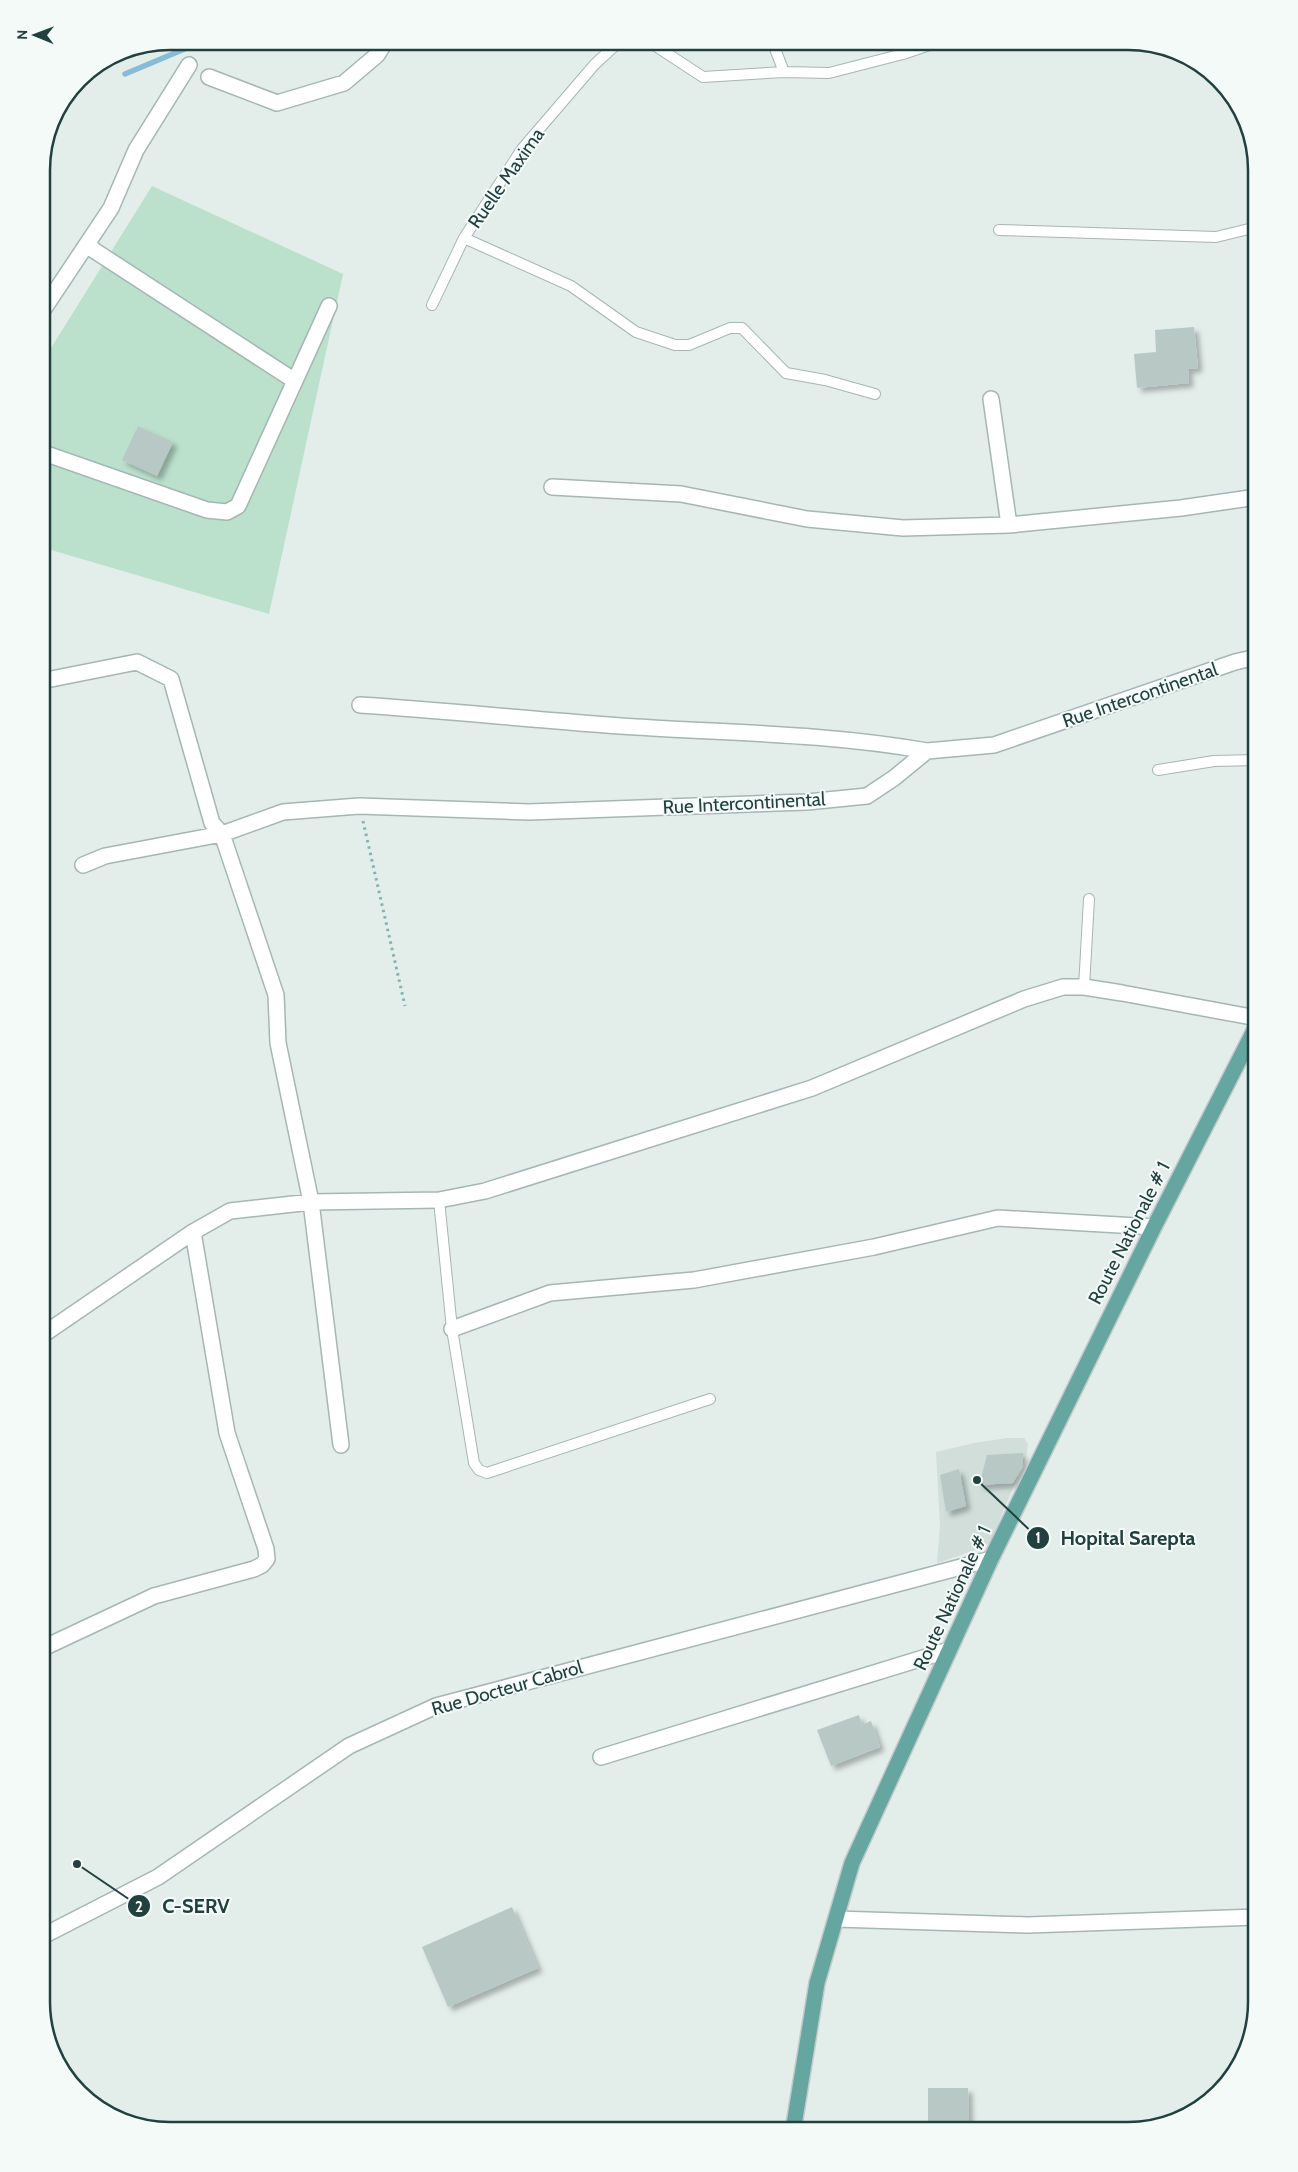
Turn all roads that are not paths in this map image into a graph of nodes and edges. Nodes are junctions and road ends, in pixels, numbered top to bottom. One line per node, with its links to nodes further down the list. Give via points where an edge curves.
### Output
1 (380, 50): 8 (street, via 344,83 277,103)
2 (611, 50): 11 (lane, Ruelle Maxima, via 522,150)
3 (662, 50): 7 (lane, via 703,77)
4 (775, 50): 7 (lane)
5 (916, 50): 7 (lane, via 829,73)
6 (189, 65): 12 (street, via 136,150 111,208)
7 (784, 72)
8 (209, 77)
9 (1248, 229): 10 (lane, via 1216,237)
10 (999, 230)
11 (464, 238): 14 (lane, Ruelle Maxima); 17 (lane, via 570,286 636,332 675,345 689,345 730,328 742,328 786,373)
12 (87, 244): 13 (street); 16 (street)
13 (50, 301)
14 (432, 304)
15 (329, 306): 16 (street)
16 (295, 381): 19 (street, via 238,506 227,512 208,510)
17 (875, 394)
18 (991, 399): 22 (street)
19 (50, 455)
20 (552, 486): 22 (street, via 681,494 807,519 903,528)
21 (1248, 498): 22 (street)
22 (1009, 525)
23 (1248, 659): 26 (street, Rue Intercontinental, via 994,745)
24 (50, 679): 29 (street, via 137,662 171,679)
25 (360, 705): 26 (street, via 874,742)
26 (927, 751): 29 (street, Rue Intercontinental, via 867,796 807,802 529,812 360,806 283,812)
27 (1248, 760): 28 (lane, via 1214,761)
28 (1158, 770)
29 (217, 829): 30 (street, Rue Intercontinental, via 105,856); 36 (street, via 276,995 278,1043)
30 (83, 866)
31 (1090, 899): 32 (lane)
32 (1084, 987): 33 (street); 35 (street, via 1063,987 1024,999 812,1088 485,1191)
33 (1248, 1016)
34 (1248, 1044): 37 (main road, Route Nationale # 1)
35 (439, 1200): 36 (street); 39 (lane)
36 (311, 1202): 38 (street, via 230,1212); 42 (street)
37 (1154, 1227): 39 (street, via 998,1218 874,1247 694,1280 550,1292); 43 (main road, Route Nationale # 1)
38 (193, 1232): 40 (street); 44 (street, via 227,1433 267,1559 254,1569 154,1596)
39 (452, 1329): 41 (lane, via 474,1464 478,1470 487,1473)
40 (50, 1330)
41 (710, 1399)
42 (341, 1445)
43 (991, 1558): 45 (main road, Route Nationale # 1); 49 (street, Rue Docteur Cabrol, via 436,1706 349,1746 158,1876)
44 (50, 1645)
45 (949, 1650): 46 (street); 48 (main road, Route Nationale # 1, via 852,1863)
46 (601, 1757)
47 (1248, 1917): 48 (street, via 1028,1925)
48 (836, 1920): 50 (main road, Route Nationale # 1, via 817,1983)
49 (50, 1933)
50 (794, 2122)

